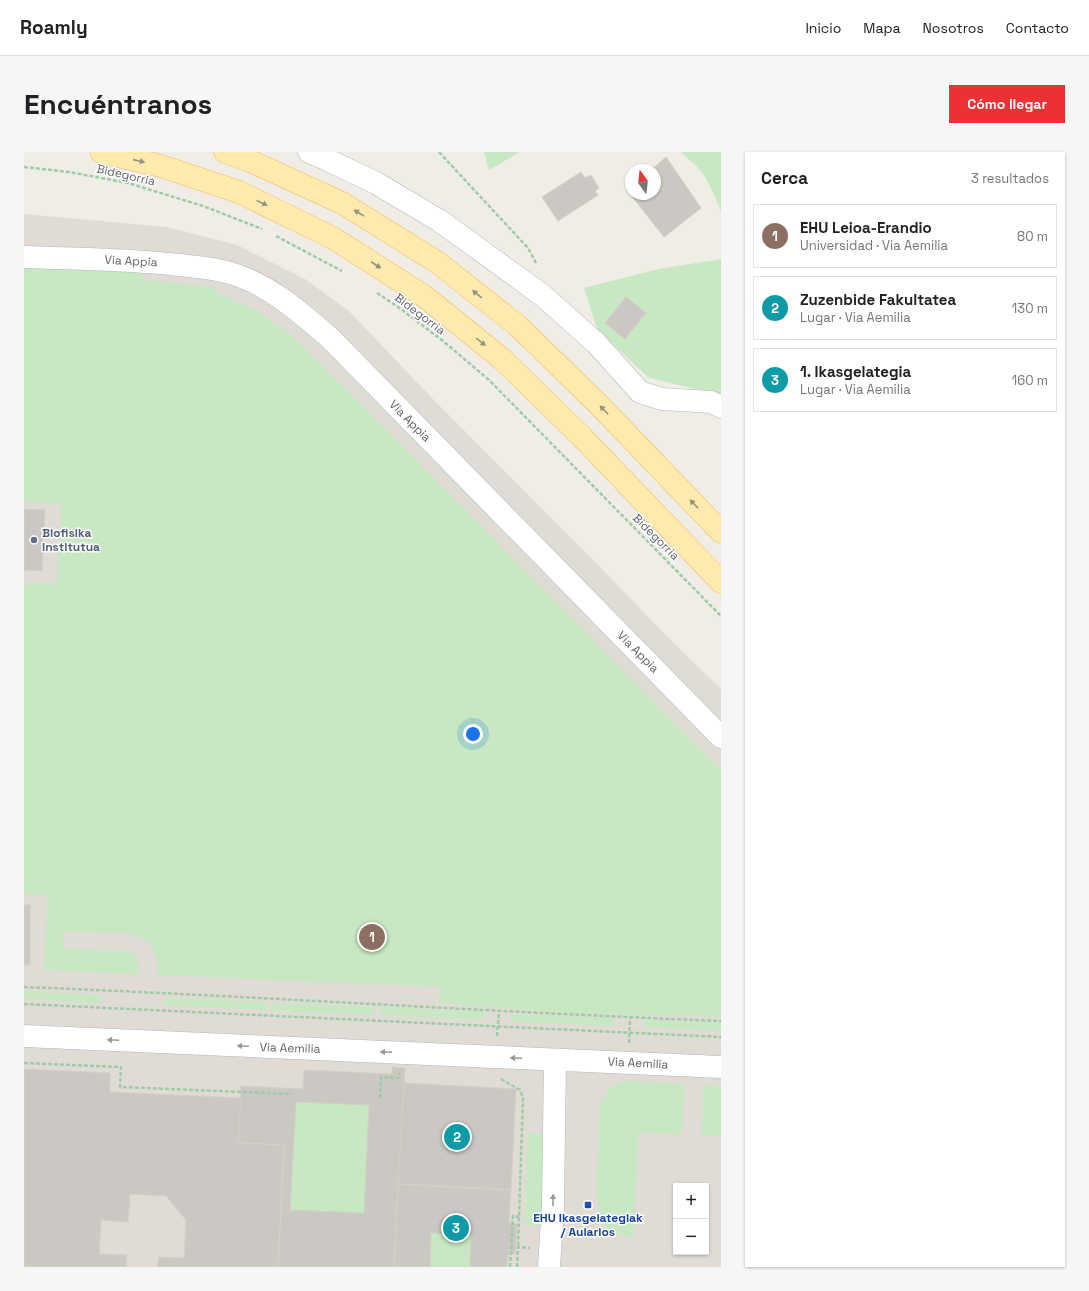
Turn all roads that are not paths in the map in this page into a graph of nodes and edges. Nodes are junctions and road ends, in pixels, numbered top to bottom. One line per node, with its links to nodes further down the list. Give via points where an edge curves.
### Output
1 (101, 152): 7 (main road, one-way to 7, via 161,166 239,192 333,238 424,296 502,359 581,436)
2 (225, 152): 6 (main road, one-way to 2, via 600,406 518,326 437,262 342,203)
3 (309, 152): 5 (street, via 376,183 440,220 542,295 596,343 640,392 662,398 711,402)
4 (24, 257): 8 (street, Via Appia, via 156,262 200,267 230,273 254,282 280,297 330,340)
5 (721, 407)
6 (721, 532)
7 (721, 582)
8 (721, 737)
9 (24, 1036): 10 (street, Via Aemilia, one-way to 9)
10 (555, 1060): 11 (street, Via Aemilia); 12 (street, one-way to 10)
11 (721, 1067)
12 (549, 1267)

